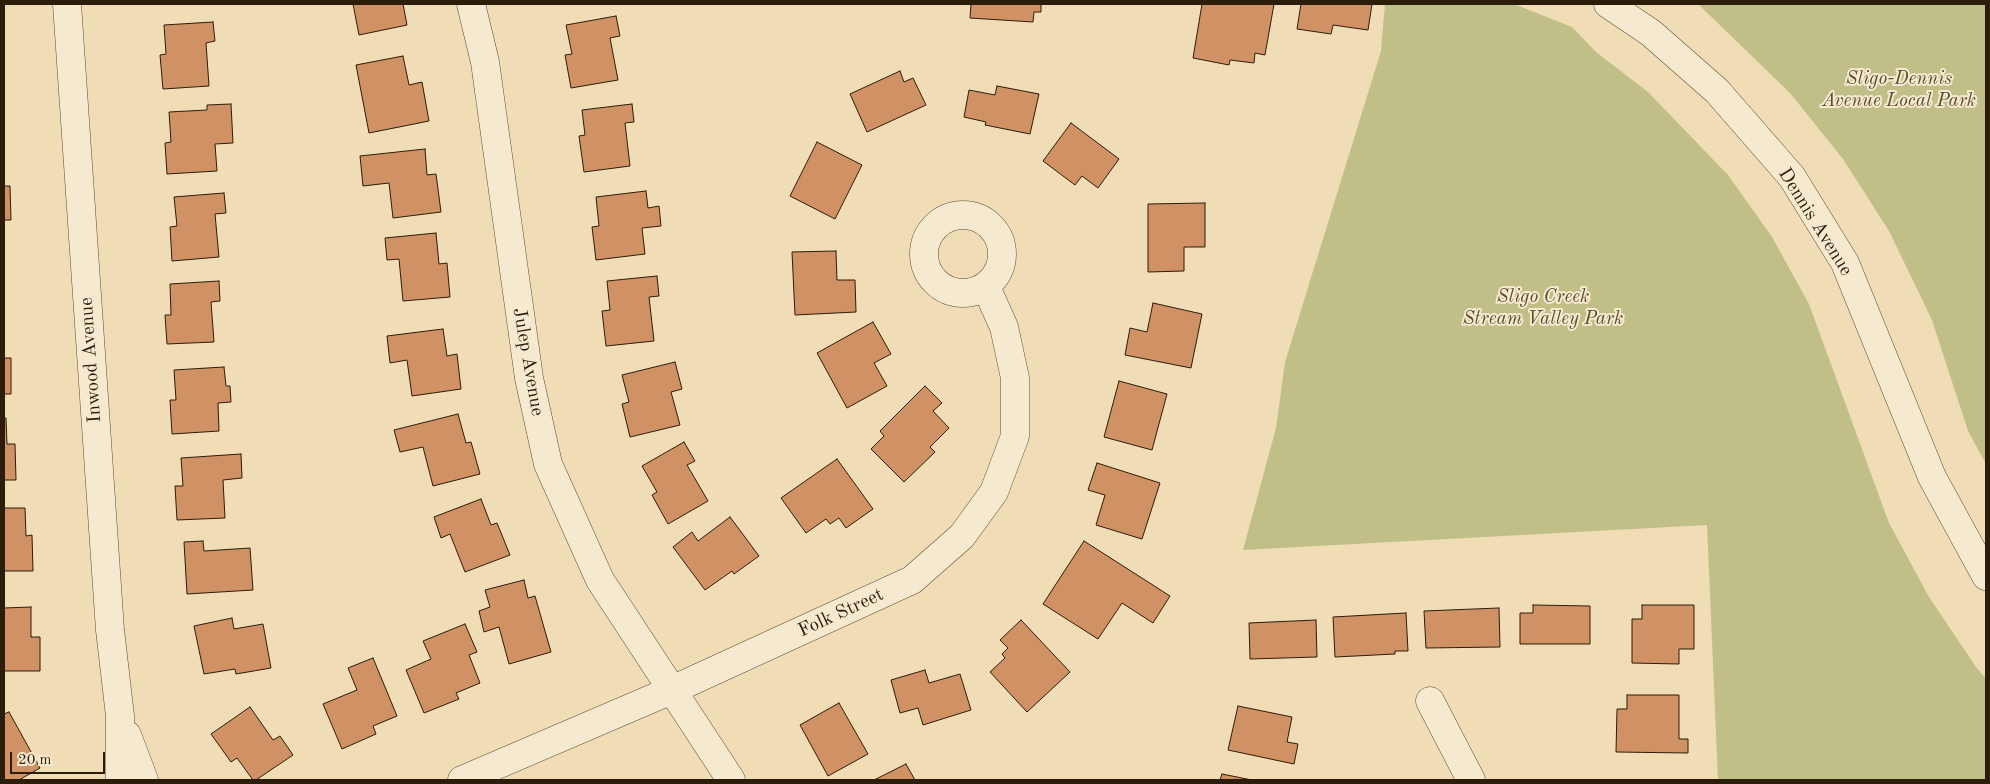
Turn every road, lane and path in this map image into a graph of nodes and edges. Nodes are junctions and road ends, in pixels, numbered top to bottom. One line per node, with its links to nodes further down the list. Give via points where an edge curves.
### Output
1 (67, 4): 8 (street, Inwood Avenue, via 110,630)
2 (471, 4): 6 (street, Julep Avenue, via 485,62 529,378 548,464 600,580)
3 (1608, 4): 5 (street, Dennis Avenue, via 1651,33 1717,91 1792,177 1844,263 1932,477)
4 (986, 287): 6 (street, Folk Street, via 1004,326 1015,378 1015,436 994,492 962,536 912,580)
5 (1986, 576)
6 (672, 690): 12 (street, Folk Street); 13 (street, Julep Avenue)
7 (1430, 701): 9 (street)
8 (120, 716): 10 (street, Inwood Avenue); 11 (street, Inwood Avenue)
9 (1470, 779)
10 (120, 780)
11 (144, 780)
12 (462, 780)
13 (731, 780)

